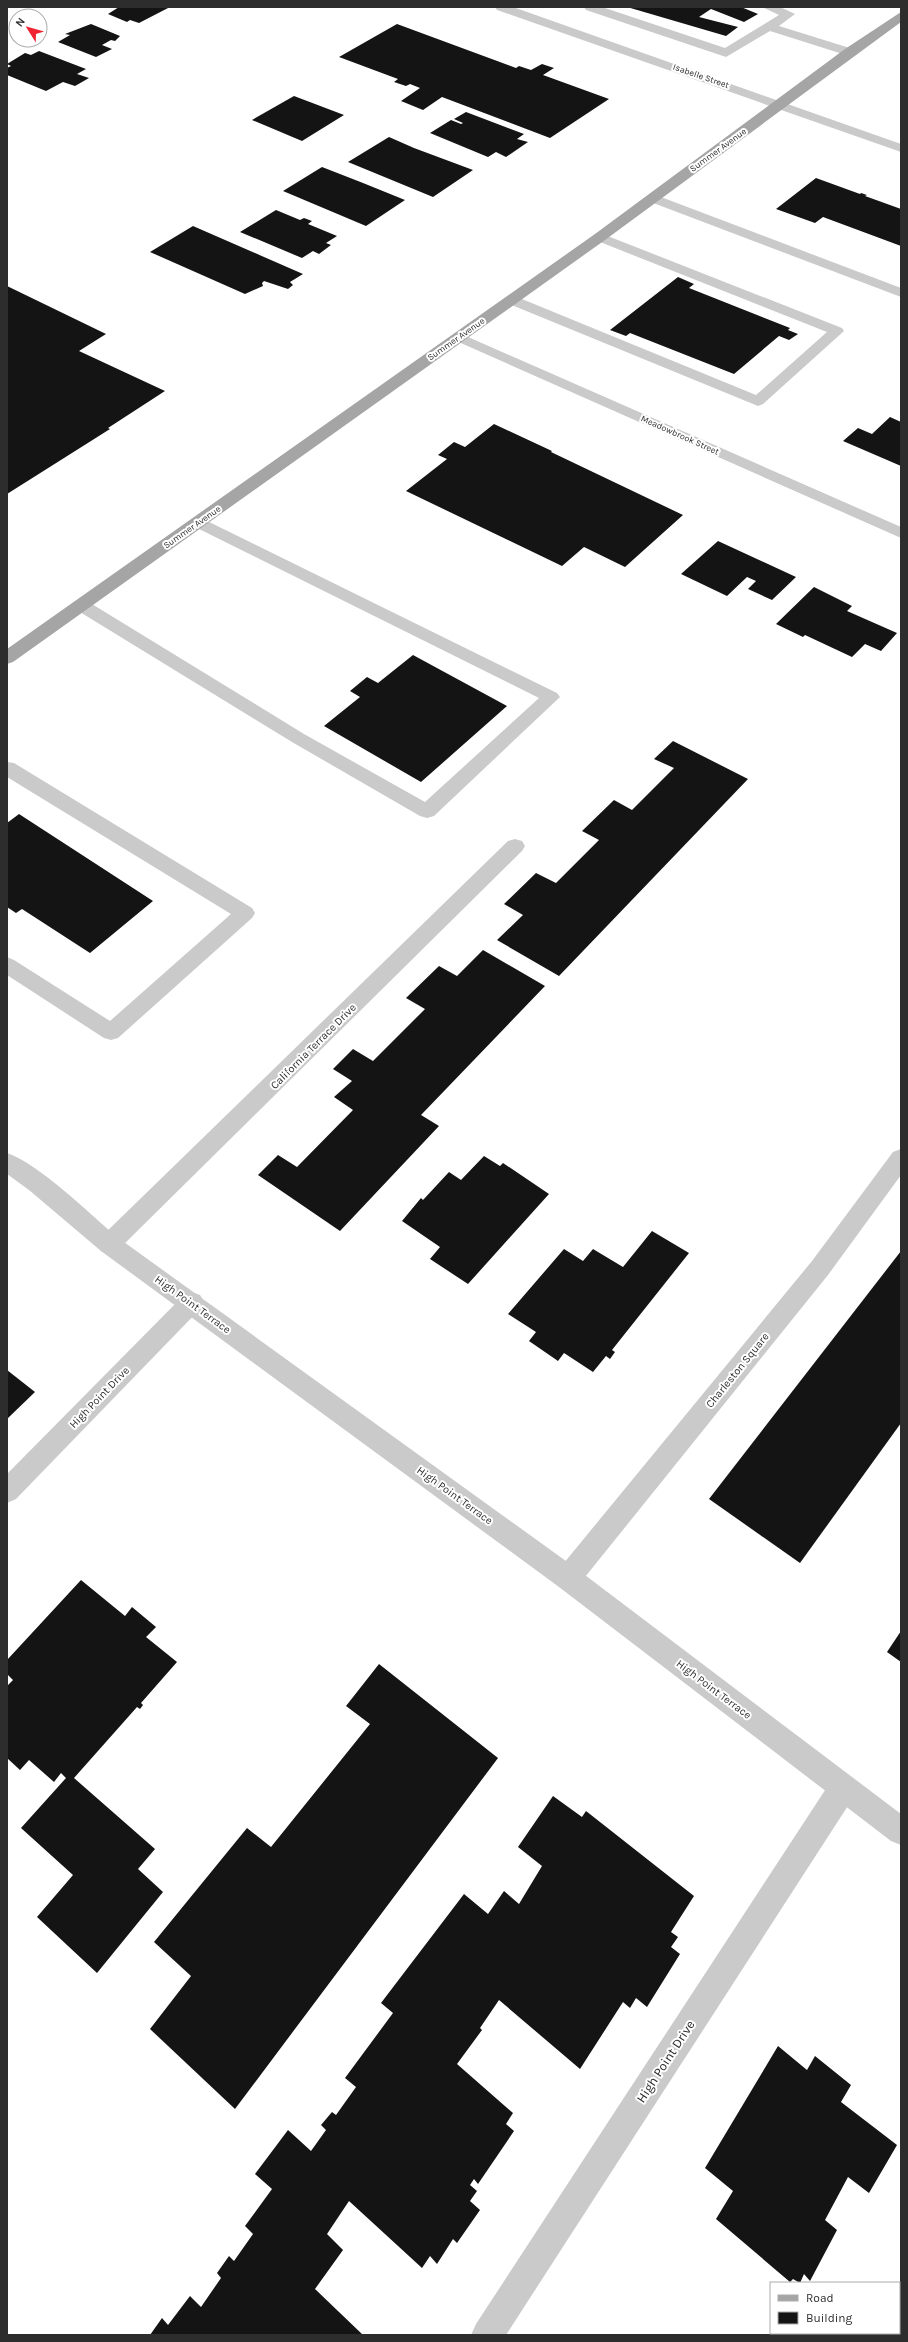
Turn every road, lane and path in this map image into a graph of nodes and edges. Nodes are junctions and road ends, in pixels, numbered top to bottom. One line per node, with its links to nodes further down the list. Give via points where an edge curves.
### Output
1 (502, 7): 7 (street, Isabelle Street)
2 (590, 7): 5 (street, via 726,53)
3 (768, 7): 5 (street, via 789,14)
4 (901, 16): 6 (main road, Summer Avenue)
5 (769, 27): 6 (street)
6 (849, 52): 7 (main road, Summer Avenue)
7 (781, 104): 8 (street, Isabelle Street); 9 (main road, Summer Avenue)
8 (901, 148)
9 (653, 198): 10 (main road, Summer Avenue); 11 (street)
10 (600, 237): 12 (main road, Summer Avenue); 12 (street, via 837,331 758,402)
11 (901, 293)
12 (512, 300): 13 (main road, Summer Avenue)
13 (459, 337): 14 (main road, Summer Avenue); 15 (street, Meadowbrook Street)
14 (200, 522): 16 (main road, Summer Avenue); 16 (street, via 551,697 426,811 298,738)
15 (901, 532)
16 (81, 605): 17 (main road, Summer Avenue)
17 (7, 658)
18 (7, 768): 20 (street, via 245,913 110,1032)
19 (515, 846): 23 (street, California Terrace Drive, via 153,1204)
20 (7, 965)
21 (901, 1158): 26 (street, Charleston Square, via 820,1268)
22 (7, 1162): 23 (street, High Point Terrace)
23 (109, 1244): 24 (street, High Point Terrace)
24 (192, 1302): 25 (street, High Point Drive); 26 (street, High Point Terrace)
25 (7, 1491)
26 (568, 1578): 27 (street, High Point Terrace)
27 (843, 1788): 28 (street, High Point Terrace); 29 (street, High Point Drive)
28 (901, 1831)
29 (487, 2335)

